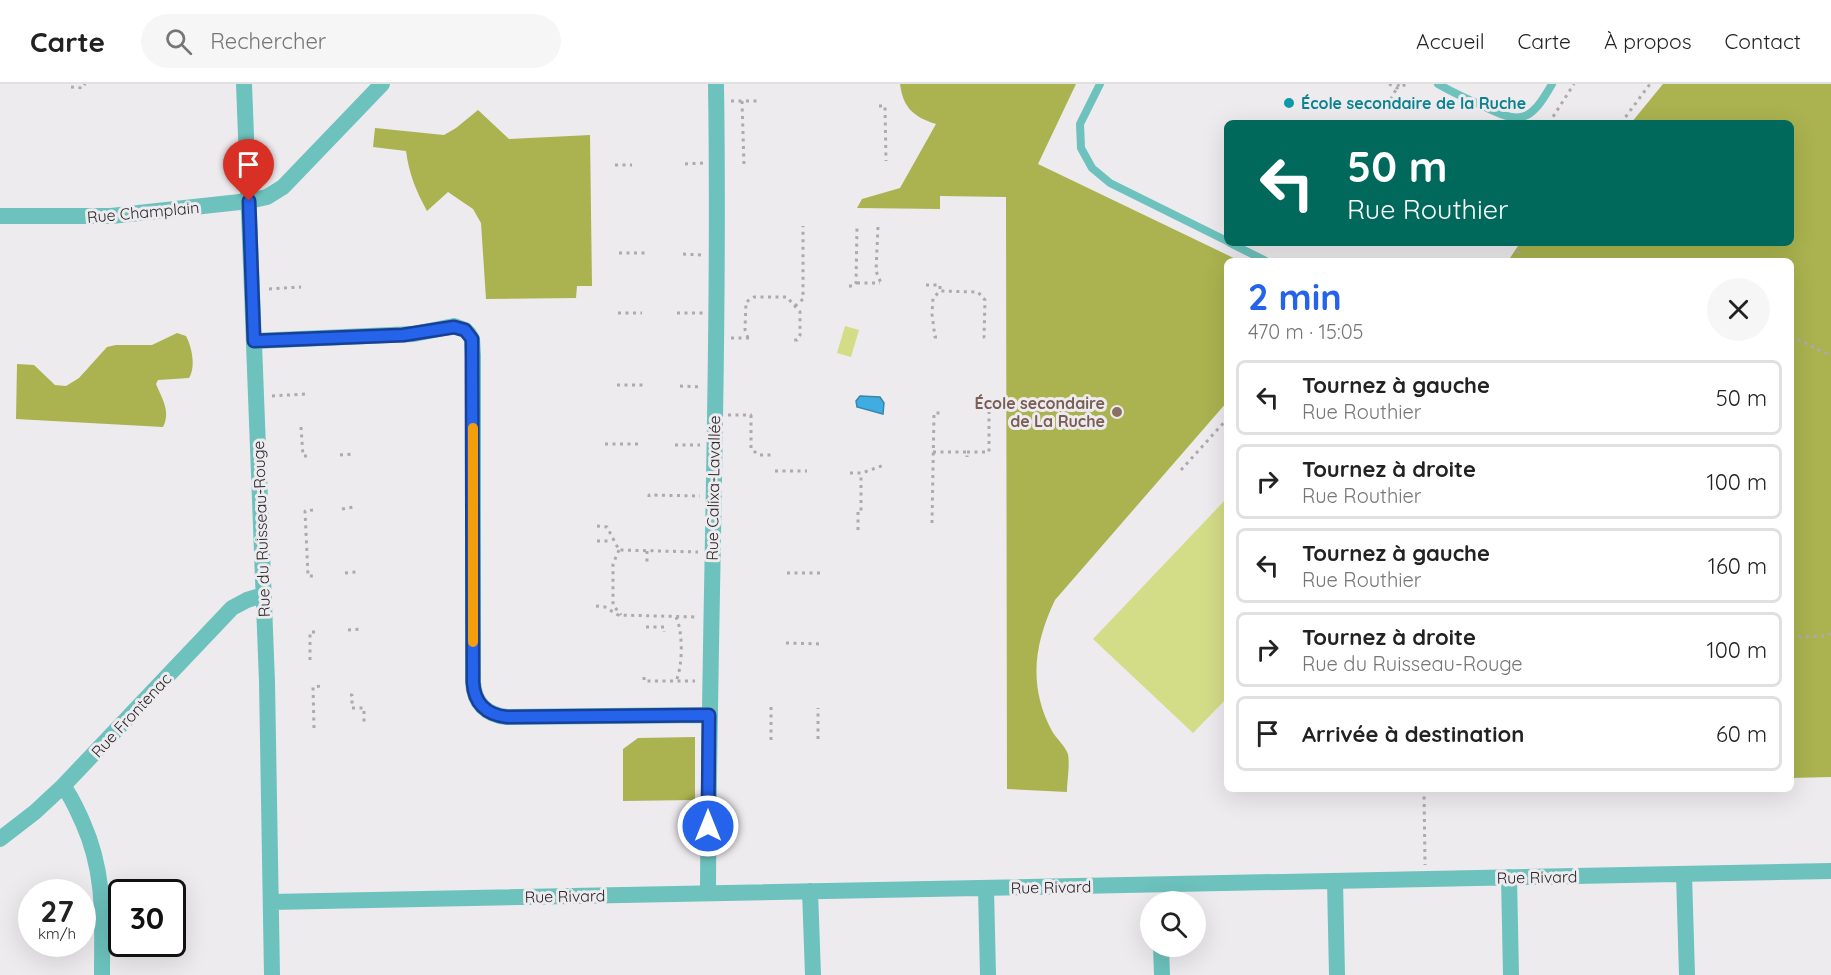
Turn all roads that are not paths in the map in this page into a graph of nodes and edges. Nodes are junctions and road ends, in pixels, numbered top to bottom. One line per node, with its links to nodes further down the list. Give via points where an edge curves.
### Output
1 (244, 84): 7 (street, Rue du Ruisseau-Rouge)
2 (382, 84): 7 (street, Rue Champlain, via 283,187 267,197)
3 (716, 84): 14 (street, Rue Calixa-Lavallée, via 717,313)
4 (1100, 84): 9 (lane, via 1080,124 1081,148 1092,168 1110,183)
5 (1438, 84): 6 (lane, via 1501,116 1516,118 1532,113)
6 (1552, 84)
7 (249, 201): 8 (street, Rue Champlain, via 118,216); 12 (street, Rue du Ruisseau-Rouge)
8 (0, 216)
9 (1224, 240)
10 (1236, 246): 11 (lane)
11 (1260, 258)
12 (254, 341): 13 (street, Rue du Ruisseau-Rouge); 14 (street, via 403,335 454,327 465,330 473,344 473,682 477,699 489,713 507,717)
13 (263, 595): 15 (street, Rue Frontenac, via 239,603 226,614); 26 (street, Rue du Ruisseau-Rouge)
14 (709, 715): 25 (street, Rue Calixa-Lavallée)
15 (63, 786): 16 (street, Rue Frontenac); 28 (street, via 91,841 99,872)
16 (0, 839)
17 (1831, 871): 18 (street, Rue Rivard)
18 (1684, 874): 19 (street, Rue Rivard); 35 (street)
19 (1509, 877): 20 (street, Rue Rivard); 34 (street)
20 (1335, 881): 21 (street, Rue Rivard); 33 (street)
21 (1160, 884): 22 (street, Rue Rivard); 24 (street)
22 (986, 888): 23 (street, Rue Rivard); 31 (street)
23 (810, 891): 25 (street, Rue Rivard); 30 (street)
24 (1160, 891)
25 (708, 893): 26 (street, Rue Rivard)
26 (271, 902): 29 (street, Rue du Ruisseau-Rouge)
27 (1161, 957): 32 (street)
28 (102, 975)
29 (272, 975)
30 (813, 975)
31 (988, 975)
32 (1162, 975)
33 (1337, 975)
34 (1511, 975)
35 (1686, 975)

